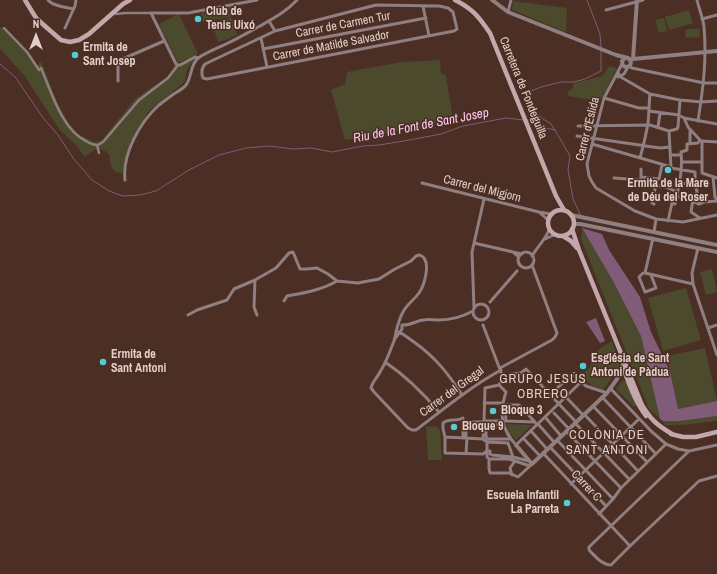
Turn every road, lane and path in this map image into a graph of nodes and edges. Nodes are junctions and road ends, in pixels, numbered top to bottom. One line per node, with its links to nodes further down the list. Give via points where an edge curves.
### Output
1 (25, 0): 4 (main road, via 46,28 61,40 70,42 89,34)
2 (48, 0): 16 (street, via 59,6)
3 (76, 0): 16 (street)
4 (130, 0)
5 (258, 0): 19 (street, via 188,13)
6 (291, 0): 15 (street)
7 (297, 0): 15 (street)
8 (455, 0): 94 (main road, Carretera de Fondeguilla, via 479,16 490,33)
9 (492, 0): 18 (street)
10 (511, 0): 18 (street)
11 (643, 0): 13 (street)
12 (697, 0): 23 (street)
13 (637, 1): 17 (street); 36 (street)
14 (423, 6): 22 (street); 27 (street, via 376,5); 28 (street, Carrer de Matilde Salvador, via 448,8 453,12 457,29)
15 (290, 8): 24 (street)
16 (74, 9): 26 (street)
17 (606, 10)
18 (508, 12): 35 (street)
19 (150, 13): 20 (street); 30 (street)
20 (116, 14)
21 (717, 15): 23 (street)
22 (426, 18): 28 (street); 31 (street, Carrer de Carmen Tur)
23 (702, 19): 33 (street)
24 (269, 21): 27 (street); 34 (street)
25 (4, 28): 71 (street, via 27,52 39,70 41,68 67,125 79,138)
26 (65, 28)
27 (275, 31): 29 (street)
28 (429, 36): 40 (street, Carrer de Matilde Salvador)
29 (261, 38): 31 (street); 40 (street, Carrer de Matilde Salvador, via 205,64 201,74 207,79)
30 (164, 41): 38 (street); 44 (street, via 118,61)
31 (263, 49): 40 (street)
32 (717, 51): 33 (street)
33 (705, 52): 36 (street); 45 (street)
34 (199, 58): 38 (street, via 194,57); 89 (street, via 192,67 186,85 158,106 139,129 129,152)
35 (625, 58): 36 (street); 37 (street)
36 (632, 60): 39 (street)
37 (622, 64): 39 (street); 41 (street, Carrer d'Eslida)
38 (178, 65): 71 (street, via 168,78 139,100 103,142)
39 (628, 66): 42 (street, via 624,74); 45 (street)
40 (267, 67)
41 (618, 71): 42 (street); 43 (street, Carrer d'Eslida)
42 (619, 76): 43 (street); 47 (street)
43 (615, 78): 48 (street, Carrer d'Eslida)
44 (118, 81)
45 (704, 83): 46 (street); 51 (street)
46 (717, 83)
47 (650, 94): 49 (street); 52 (street)
48 (604, 98): 52 (street); 58 (street, Carrer d'Eslida)
49 (680, 100): 51 (street); 54 (street)
50 (717, 101): 51 (street)
51 (701, 102): 56 (street)
52 (648, 110): 53 (street); 59 (street)
53 (660, 113): 54 (street); 61 (street)
54 (679, 115): 55 (street); 62 (street)
55 (684, 118): 56 (street); 63 (street)
56 (698, 121): 57 (street)
57 (717, 124)
58 (597, 125): 59 (street); 60 (street); 66 (street, Carrer d'Eslida)
59 (648, 125): 61 (street); 72 (street)
60 (578, 126)
61 (658, 127): 64 (street)
62 (678, 127): 63 (street); 64 (street)
63 (689, 128): 67 (street); 70 (street)
64 (669, 130): 73 (street)
65 (577, 136): 66 (street)
66 (594, 138): 69 (street, Carrer d'Eslida); 72 (street)
67 (701, 140): 68 (street); 70 (street); 79 (street)
68 (717, 142)
69 (592, 144): 77 (street); 105 (street, Carrer d'Eslida, via 587,164 589,176 596,188 635,212)
70 (689, 144): 76 (street, via 687,150 680,152)
71 (97, 145): 74 (street)
72 (643, 145): 73 (street); 77 (street)
73 (670, 147): 75 (street)
74 (99, 153)
75 (671, 155): 76 (street); 81 (street)
76 (681, 155): 78 (street)
77 (640, 158): 80 (street)
78 (682, 162): 79 (street); 83 (street)
79 (701, 162): 84 (street, via 702,173)
80 (662, 164): 81 (street); 88 (street)
81 (671, 168): 83 (street)
82 (642, 169): 86 (street)
83 (681, 171): 90 (street, via 695,172); 92 (street)
84 (713, 177): 87 (street); 98 (street)
85 (614, 178): 86 (street)
86 (641, 178): 88 (street)
87 (717, 178)
88 (657, 179): 93 (street)
89 (125, 180)
90 (695, 182): 92 (street); 97 (street, via 697,192)
91 (422, 183): 96 (street, Carrer del Migjorn)
92 (680, 184): 95 (street)
93 (656, 185): 95 (street, via 675,191); 99 (street, via 652,203)
94 (556, 196): 100 (main road, Carretera de Fondeguilla); 102 (main road, Carretera de Fondeguilla)
95 (677, 196): 97 (street); 108 (street, via 675,204 672,203)
96 (484, 199): 101 (street, Carrer del Migjorn); 117 (street)
97 (693, 200): 98 (street, via 699,204); 106 (street, via 691,212)
98 (717, 200)
99 (654, 204)
100 (564, 210): 102 (main road); 104 (main road)
101 (539, 212): 102 (street, Carrer del Migjorn); 107 (street, Carrer del Migjorn)
102 (553, 212): 107 (main road)
103 (717, 215): 106 (street, Carrer d'Eslida)
104 (573, 216): 109 (main road); 111 (street)
105 (656, 218): 108 (street, Carrer d'Eslida); 111 (street)
106 (700, 218): 108 (street, Carrer d'Eslida, via 683,222)
107 (548, 220): 110 (main road)
108 (668, 221)
109 (573, 227): 113 (main road); 114 (street, via 580,224); 121 (main road)
110 (549, 230): 112 (main road); 115 (street)
111 (654, 232): 114 (street); 116 (street)
112 (554, 235): 113 (main road); 115 (street)
113 (563, 236): 121 (main road)
114 (653, 238): 119 (street); 132 (street)
115 (545, 239): 120 (street)
116 (699, 241): 118 (street); 119 (street)
117 (474, 243): 122 (street); 137 (street)
118 (717, 245)
119 (698, 248): 123 (street); 136 (street, via 692,273)
120 (536, 249): 124 (street); 126 (street)
121 (579, 250): 154 (main road)
122 (513, 252): 125 (street); 127 (street)
123 (717, 252)
124 (529, 253): 125 (street); 126 (street)
125 (522, 254): 127 (street)
126 (532, 256): 129 (street, via 534,262)
127 (519, 257): 128 (street)
128 (519, 264): 130 (street); 131 (street)
129 (530, 267): 130 (street); 157 (street, Carrer del Gregal, via 557,333 555,337)
130 (524, 268): 131 (street)
131 (517, 271): 139 (street)
132 (645, 273): 133 (street); 133 (street, via 640,277 645,292 656,288)
133 (651, 275): 136 (street)
134 (255, 280): 135 (street, via 276,268 289,253 293,252 300,269 317,268); 144 (street, via 234,289 226,300); 145 (street, via 254,306)
135 (337, 281): 138 (street, via 331,285 287,296); 152 (street, via 358,283 379,279 412,261 416,256 423,256 426,264 423,287 403,312 398,321)
136 (693, 284): 153 (street)
137 (473, 298): 140 (street); 142 (street)
138 (284, 301)
139 (490, 302): 141 (street); 143 (street)
140 (478, 305): 141 (street); 142 (street)
141 (485, 305): 143 (street)
142 (473, 309): 146 (street); 147 (street)
143 (488, 309): 148 (street, via 488,315)
144 (188, 315)
145 (258, 315)
146 (466, 315): 147 (street); 152 (street, via 453,319 425,319)
147 (474, 316): 149 (street)
148 (484, 319): 149 (street); 150 (street)
149 (479, 320): 150 (street)
150 (483, 325): 157 (street)
151 (717, 325): 153 (street)
152 (400, 328): 156 (street); 164 (street, via 435,359)
153 (708, 328): 155 (street)
154 (618, 346): 158 (main road); 158 (main road)
155 (717, 355)
156 (385, 362): 172 (street, via 403,375); 172 (street, Carrer del Gregal, via 371,388 408,428 415,430)
157 (500, 369): 159 (street); 164 (street, Carrer del Gregal)
158 (623, 375): 162 (street); 186 (main road, via 636,391 649,417); 186 (main road, via 647,419 666,433)
159 (504, 380): 161 (street); 165 (street, via 526,369)
160 (581, 382): 163 (street); 165 (street, via 572,374); 166 (street)
161 (499, 384): 168 (street, via 485,388); 169 (street, via 506,392)
162 (610, 388): 163 (street); 176 (street)
163 (607, 393): 167 (street)
164 (462, 395): 172 (street, Carrer del Gregal)
165 (550, 395): 170 (street)
166 (566, 397): 170 (street); 174 (street)
167 (602, 397): 171 (street); 182 (street)
168 (484, 403): 169 (street); 178 (street)
169 (502, 403): 177 (street)
170 (559, 404): 175 (street); 179 (street)
171 (593, 406): 174 (street); 188 (street)
172 (439, 412)
173 (554, 413): 183 (street)
174 (584, 414): 179 (street); 196 (street)
175 (545, 417): 180 (street); 187 (street)
176 (639, 419): 182 (street); 197 (street)
177 (502, 421): 178 (street); 181 (street)
178 (484, 422): 190 (street, via 466,422); 191 (street)
179 (575, 422): 183 (street); 203 (street)
180 (536, 424): 180 (street, via 519,406 507,405 505,408 506,421); 184 (street); 194 (street)
181 (504, 425): 193 (street); 193 (street, via 488,425 486,437)
182 (630, 427): 188 (street); 205 (street)
183 (567, 430): 187 (street); 210 (street)
184 (531, 431): 192 (street); 200 (street)
185 (717, 432): 186 (main road, via 696,437)
186 (672, 434)
187 (561, 436): 194 (street)
188 (622, 436): 196 (street); 211 (street)
189 (445, 437): 190 (street); 190 (street, via 443,422 463,418); 204 (street, via 445,453)
190 (465, 438): 191 (street); 204 (street)
191 (483, 438): 195 (street)
192 (523, 438): 198 (street); 206 (street, Carrer C)
193 (510, 439): 198 (street)
194 (555, 441): 200 (street); 213 (street)
195 (487, 442): 201 (street); 207 (street, via 508,443)
196 (613, 444): 203 (street); 214 (street)
197 (666, 444): 202 (street); 205 (street)
198 (516, 445): 212 (street)
199 (717, 445): 202 (street)
200 (548, 448): 206 (street); 217 (street)
201 (487, 451): 204 (street, via 483,454); 207 (street, via 492,455); 208 (street)
202 (690, 451): 224 (street)
203 (604, 453): 210 (street); 218 (street)
204 (466, 454)
205 (656, 454): 211 (street)
206 (541, 455): 212 (street); 219 (street, Carrer C)
207 (513, 457): 212 (street)
208 (489, 459): 209 (street); 215 (street, via 490,473)
209 (515, 461): 212 (street); 215 (street, via 510,468)
210 (595, 461): 213 (street); 220 (street)
211 (647, 462): 214 (street)
212 (530, 464): 215 (street, via 518,477)
213 (586, 470): 217 (street); 221 (street)
214 (638, 471): 218 (street)
215 (512, 475)
216 (717, 476): 225 (street, via 699,481)
217 (579, 477): 219 (street); 222 (street)
218 (629, 479): 220 (street)
219 (571, 484): 223 (street, Carrer C)
220 (621, 488): 221 (street)
221 (613, 499): 222 (street)
222 (606, 506): 223 (street)
223 (599, 514): 224 (street, Carrer C)
224 (611, 526): 225 (street, Carrer C); 225 (street, via 589,547 589,550 599,560 611,565)
225 (630, 546)

